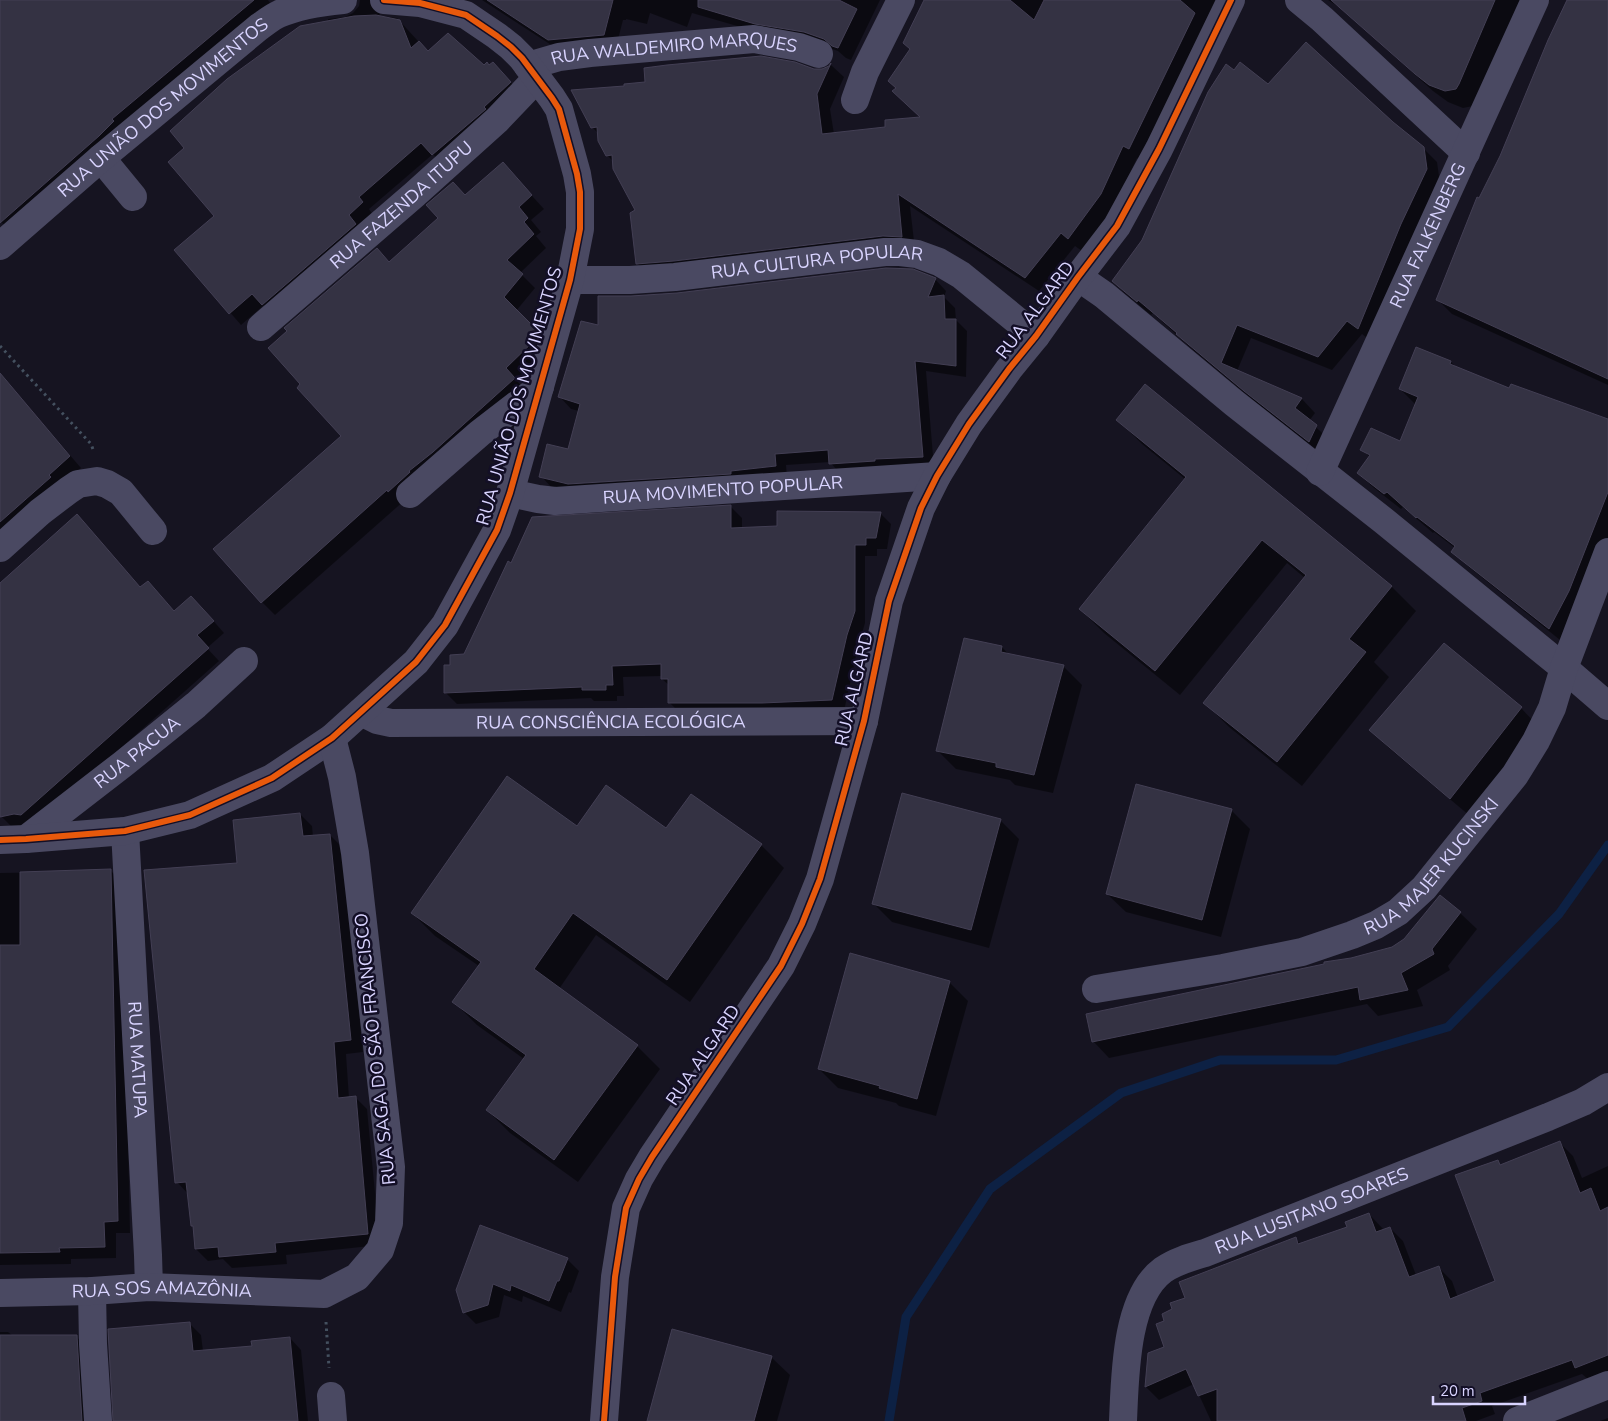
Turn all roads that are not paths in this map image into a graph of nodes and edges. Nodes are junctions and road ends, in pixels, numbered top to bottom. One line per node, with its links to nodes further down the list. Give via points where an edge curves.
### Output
1 (343, 0): 11 (street, RUA UNIÃO DOS MOVIMENTOS, via 279,14)
2 (384, 0): 8 (street, RUA UNIÃO DOS MOVIMENTOS, via 420,3 466,15 511,47)
3 (901, 0): 9 (street)
4 (1231, 0): 14 (street, RUA ALGARD, via 1122,218)
5 (1299, 0): 10 (street)
6 (1535, 0): 10 (street, RUA FALKENBERG)
7 (819, 54): 8 (street, RUA WALDEMIRO MARQUES, via 800,47 754,39 559,57)
8 (533, 72): 15 (street, RUA UNIÃO DOS MOVIMENTOS, via 559,109 578,174 580,229); 16 (street, RUA FAZENDA ITUPU, via 497,120)
9 (855, 100)
10 (1466, 153): 19 (street, RUA FALKENBERG)
11 (101, 158): 12 (street); 13 (street, RUA UNIÃO DOS MOVIMENTOS)
12 (133, 197)
13 (0, 246)
14 (1078, 277): 17 (street, RUA ALGARD); 19 (street)
15 (570, 280): 17 (street, RUA CULTURA POPULAR, via 674,277 885,252 917,254 940,262 961,275); 18 (street, RUA UNIÃO DOS MOVIMENTOS)
16 (261, 327)
17 (1036, 336): 20 (street, RUA ALGARD, via 969,424)
18 (540, 387): 21 (street, RUA UNIÃO DOS MOVIMENTOS); 22 (street, via 480,433)
19 (1320, 472): 27 (street)
20 (937, 476): 21 (street, RUA MOVIMENTO POPULAR, via 555,501); 30 (street, RUA ALGARD, via 921,508 889,601)
21 (510, 493): 29 (street, RUA UNIÃO DOS MOVIMENTOS, via 497,530 446,625 416,662)
22 (410, 494)
23 (153, 530): 24 (street, via 121,492 97,481 78,484 69,490)
24 (0, 548)
25 (1608, 552): 27 (street, RUA MAJER KUCINSKI)
26 (244, 660): 33 (street, RUA PACUA, via 196,705 123,764)
27 (1564, 668): 28 (street); 34 (street, RUA MAJER KUCINSKI, via 1552,708 1516,775 1424,888 1398,912 1360,932 1302,952)
28 (1608, 706)
29 (361, 712): 30 (street, RUA CONSCIÊNCIA ECOLÓGICA, via 391,723); 31 (street, RUA UNIÃO DOS MOVIMENTOS)
30 (864, 721): 42 (street, RUA ALGARD, via 820,879 802,924 781,966 652,1158 626,1208 615,1277)
31 (332, 738): 32 (street, RUA UNIÃO DOS MOVIMENTOS, via 272,778 190,815); 39 (street, RUA SAGA DO SÃO FRANCISCO, via 355,854 391,1167 389,1223 380,1250 357,1277)
32 (125, 831): 33 (street, RUA UNIÃO DOS MOVIMENTOS); 36 (street, RUA MATUPA)
33 (13, 839)
34 (1096, 989)
35 (1608, 1087): 43 (street, RUA LUSITANO SOARES, via 1548,1117 1162,1271 1137,1308 1128,1348)
36 (148, 1287): 37 (street, RUA SOS AMAZÔNIA); 39 (street, RUA SOS AMAZÔNIA)
37 (92, 1291): 38 (street, RUA SOS AMAZÔNIA); 41 (street)
38 (0, 1293)
39 (324, 1294)
40 (1608, 1385): 44 (street)
41 (98, 1421)
42 (604, 1421)
43 (1123, 1421)
44 (1517, 1421)

